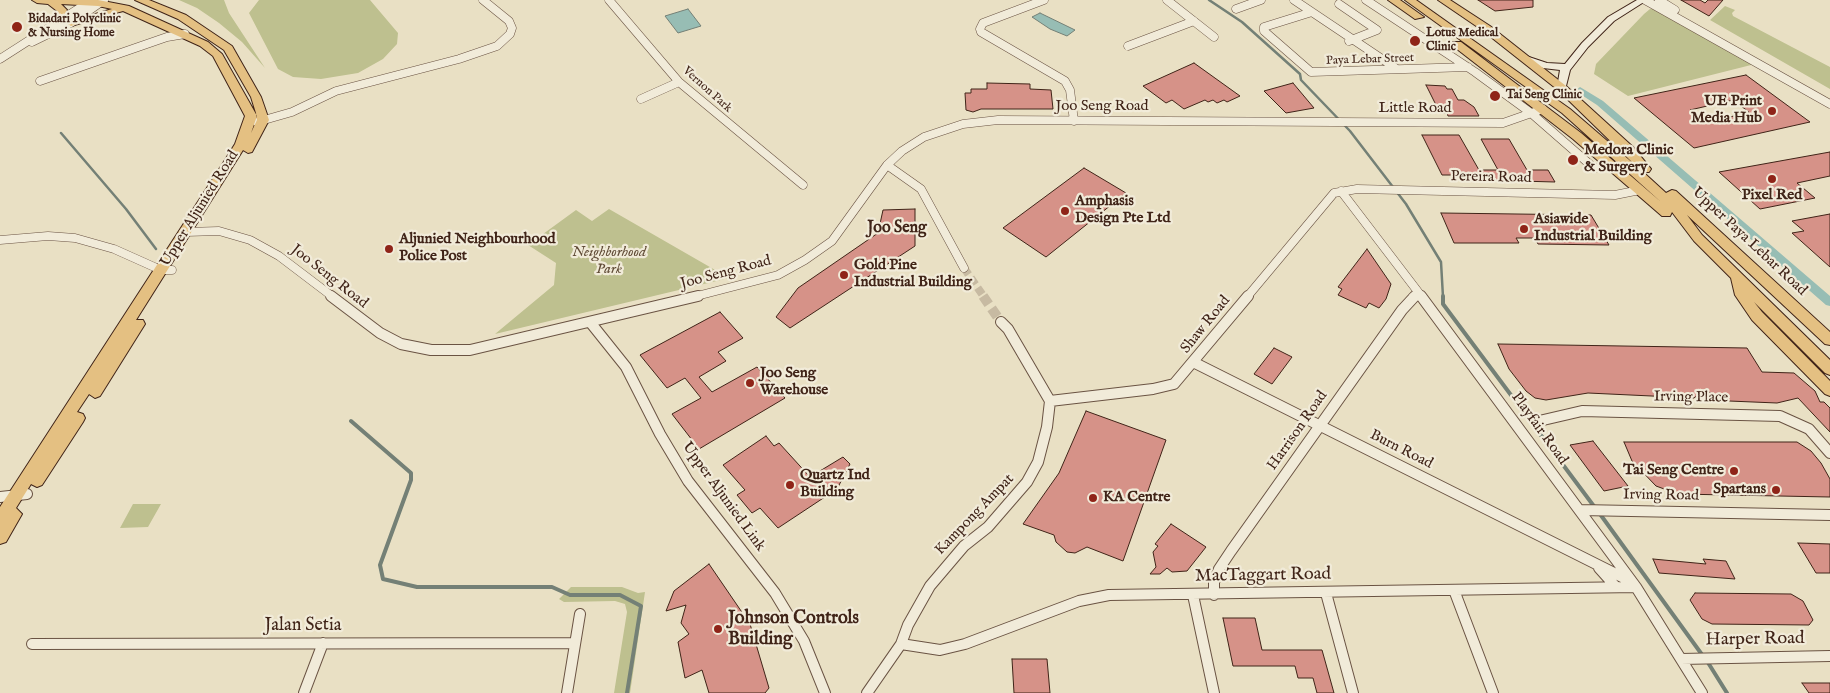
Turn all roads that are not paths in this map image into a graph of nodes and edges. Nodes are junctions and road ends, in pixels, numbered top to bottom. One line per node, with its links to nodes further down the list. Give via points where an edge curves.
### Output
1 (36, 0): 16 (main road)
2 (143, 0): 44 (main road, via 182,16 228,48 256,97)
3 (483, 0): 44 (street, via 510,21 510,34 498,46 336,91 292,112)
4 (609, 0): 38 (street, Vernon Park)
5 (1044, 0): 45 (street, via 984,23 980,29 1065,81 1070,90)
6 (1167, 0): 22 (street)
7 (1261, 0): 20 (street)
8 (1294, 0): 21 (street)
9 (1366, 0): 33 (street)
10 (1393, 0): 32 (main road, Upper Paya Lebar Road)
11 (1410, 0): 55 (main road, Upper Paya Lebar Road, via 1566,111 1675,208)
12 (1423, 0): 50 (main road, Upper Paya Lebar Road, via 1535,80)
13 (1443, 0): 31 (main road, Upper Paya Lebar Road)
14 (1644, 0): 34 (main road, via 1611,19 1585,44); 35 (street, via 1761,66)
15 (1659, 0): 35 (street)
16 (51, 1): 17 (main road); 23 (main road, via 62,10)
17 (95, 2): 19 (main road); 23 (street); 24 (street)
18 (1339, 4): 27 (street, via 1376,29 1376,32)
19 (124, 8): 24 (main road); 25 (main road)
20 (1236, 8)
21 (1312, 12): 27 (street); 36 (street, Paya Lebar Street, via 1265,25 1264,31 1306,70 1316,74)
22 (1194, 21): 26 (street); 28 (street)
23 (56, 22): 29 (street)
24 (71, 23): 29 (street)
25 (170, 33): 37 (street); 46 (main road, via 185,34 217,54 245,103 251,116)
26 (1214, 37)
27 (1351, 40): 36 (street)
28 (1128, 46)
29 (18, 48): 30 (street)
30 (0, 59)
31 (1526, 59): 34 (main road, via 1546,66); 39 (main road, Upper Paya Lebar Road)
32 (1487, 66): 33 (street, Paya Lebar Street); 42 (main road, Upper Paya Lebar Road)
33 (1468, 67): 36 (street, Paya Lebar Street); 43 (street)
34 (1568, 67): 39 (main road, via 1563,75)
35 (1770, 68): 41 (street)
36 (1397, 70)
37 (40, 81)
38 (679, 82): 40 (street); 51 (street, Vernon Park)
39 (1562, 88): 50 (main road, Upper Paya Lebar Road, via 1629,150)
40 (641, 100)
41 (1830, 104)
42 (1543, 109): 43 (street, Little Road); 48 (main road, Upper Paya Lebar Road)
43 (1531, 114): 47 (street, Little Road, via 1503,123); 48 (street, via 1594,168)
44 (263, 120): 46 (street); 54 (main road, Upper Aljunied Road, via 248,149)
45 (1074, 120): 47 (street, Joo Seng Road); 49 (street, Joo Seng Road, via 998,120 963,124 918,140)
46 (250, 123): 54 (main road, Upper Aljunied Road, via 242,144)
47 (1284, 123)
48 (1607, 162): 52 (main road, Upper Paya Lebar Road)
49 (888, 165): 57 (street, via 921,189); 61 (street, Joo Seng Road, via 832,241 778,275)
50 (1644, 169): 63 (main road, Upper Paya Lebar Road)
51 (803, 185)
52 (1640, 190): 53 (street, Pereira Road, via 1615,195); 55 (main road, Upper Paya Lebar Road)
53 (1341, 191): 60 (street, Playfair Road); 64 (street, Shaw Road, via 1330,197)
54 (191, 232): 58 (main road, Upper Aljunied Road); 61 (street, Joo Seng Road, via 219,231 250,240 280,256 380,333 414,347 470,350)
55 (1698, 238): 59 (main road, Upper Paya Lebar Road)
56 (0, 240): 58 (street, via 48,236 75,238)
57 (964, 268)
58 (167, 270): 71 (main road, Upper Aljunied Road)
59 (1737, 278): 65 (main road, Upper Paya Lebar Road); 66 (main road, via 1742,295 1757,316)
60 (1421, 295): 69 (street, Harrison Road, via 1414,296 1402,310); 73 (street, Playfair Road)
61 (590, 322): 93 (street, Upper Aljunied Link, via 626,367 688,481 789,615 804,641)
62 (1001, 322): 67 (street)
63 (1830, 340)
64 (1194, 362): 67 (street, Shaw Road, via 1174,384); 69 (street, Burn Road)
65 (1830, 369)
66 (1830, 390)
67 (1050, 401): 88 (street, Kampong Ampat, via 1038,462 1028,482 988,527 964,546 930,586)
68 (1539, 420): 70 (street, Irving Place, via 1593,411 1780,416 1809,429)
69 (1320, 426): 77 (street, Burn Road); 83 (street, Harrison Road, via 1219,569)
70 (1830, 453)
71 (22, 494): 72 (street); 75 (main road, Upper Aljunied Road); 76 (main road, Upper Aljunied Road)
72 (0, 497)
73 (1586, 510): 74 (street, Irving Road); 78 (street, Playfair Road)
74 (1830, 515)
75 (0, 520)
76 (0, 537)
77 (1595, 564): 78 (street, Burn Road, via 1619,574); 79 (street, Burn Road)
78 (1636, 586): 79 (street, MacTaggart Road); 90 (street, Playfair Road)
79 (1616, 587): 80 (street, MacTaggart Road)
80 (1454, 590): 81 (street, MacTaggart Road); 97 (street)
81 (1326, 593): 83 (street, MacTaggart Road); 96 (street)
82 (1193, 595): 83 (street, MacTaggart Road); 88 (street, MacTaggart Road, via 1109,595 1079,601 965,644 940,650); 95 (street)
83 (1214, 595)
84 (580, 614): 86 (street)
85 (323, 643): 86 (street, Jalan Setia); 87 (street, Jalan Setia); 91 (street)
86 (574, 643): 92 (street)
87 (32, 644)
88 (901, 644): 94 (street, Kampong Ampat)
89 (1830, 656): 90 (street, Harper Road)
90 (1681, 658): 98 (street, Playfair Road)
91 (304, 693)
92 (567, 693)
93 (825, 693)
94 (867, 693)
95 (1214, 693)
96 (1354, 693)
97 (1493, 693)
98 (1702, 693)

